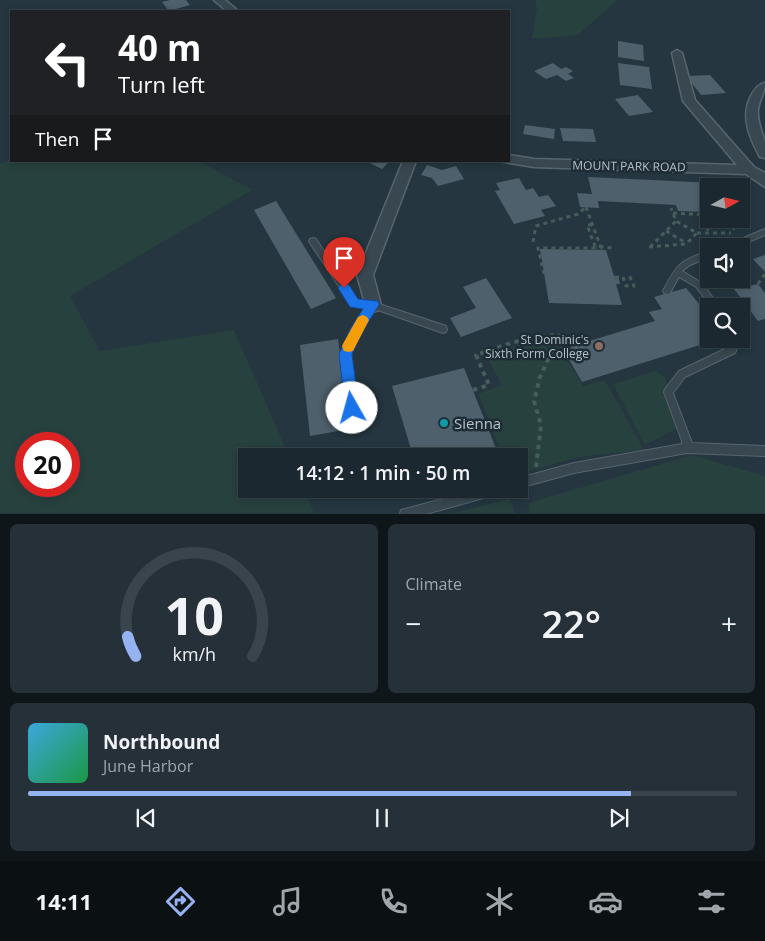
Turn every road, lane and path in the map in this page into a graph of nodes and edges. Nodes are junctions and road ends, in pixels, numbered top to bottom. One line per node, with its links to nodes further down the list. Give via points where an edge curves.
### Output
1 (219, 0): 2 (street)
2 (232, 10)
3 (677, 53): 8 (street, via 689,100)
4 (765, 86): 5 (street, via 757,92 751,113 759,146)
5 (765, 154)
6 (510, 159): 8 (street, MOUNT PARK ROAD, via 534,163)
7 (410, 162): 35 (street, via 365,275)
8 (749, 170): 9 (street)
9 (764, 179)
10 (671, 208): 11 (path)
11 (673, 213): 12 (path); 13 (path)
12 (700, 213)
13 (676, 221): 17 (path); 24 (path, via 697,233)
14 (592, 225): 23 (path, bridge, via 586,207 578,214 536,226); 25 (path, via 587,225 595,246); 29 (path, bridge, via 601,248 538,248)
15 (707, 228): 19 (path)
16 (734, 228): 20 (path)
17 (666, 231): 24 (path); 24 (path, via 650,247)
18 (765, 232): 21 (lane)
19 (709, 233)
20 (736, 233)
21 (750, 238)
22 (313, 242): 35 (lane, via 355,304)
23 (533, 242)
24 (686, 244)
25 (612, 248)
26 (700, 257): 27 (lane, via 686,262)
27 (677, 272): 33 (lane); 34 (lane, via 698,285)
28 (628, 273): 31 (path, via 634,286 626,286 623,277 615,277)
29 (544, 274)
30 (765, 274): 32 (path)
31 (618, 281)
32 (758, 284)
33 (668, 291)
34 (709, 298)
35 (373, 305): 36 (lane); 41 (lane, via 345,354)
36 (443, 329)
37 (560, 334): 39 (path); 40 (path, via 514,342 476,355 489,385); 44 (path, via 540,377 534,401 541,425)
38 (733, 348): 42 (lane, via 682,374 668,392)
39 (563, 349)
40 (473, 390)
41 (352, 408)
42 (687, 448): 43 (lane); 44 (lane, via 574,468)
43 (765, 451)
44 (534, 479): 45 (lane)
45 (528, 481)
46 (471, 498): 47 (lane)
47 (437, 509): 48 (lane)
48 (405, 514)

